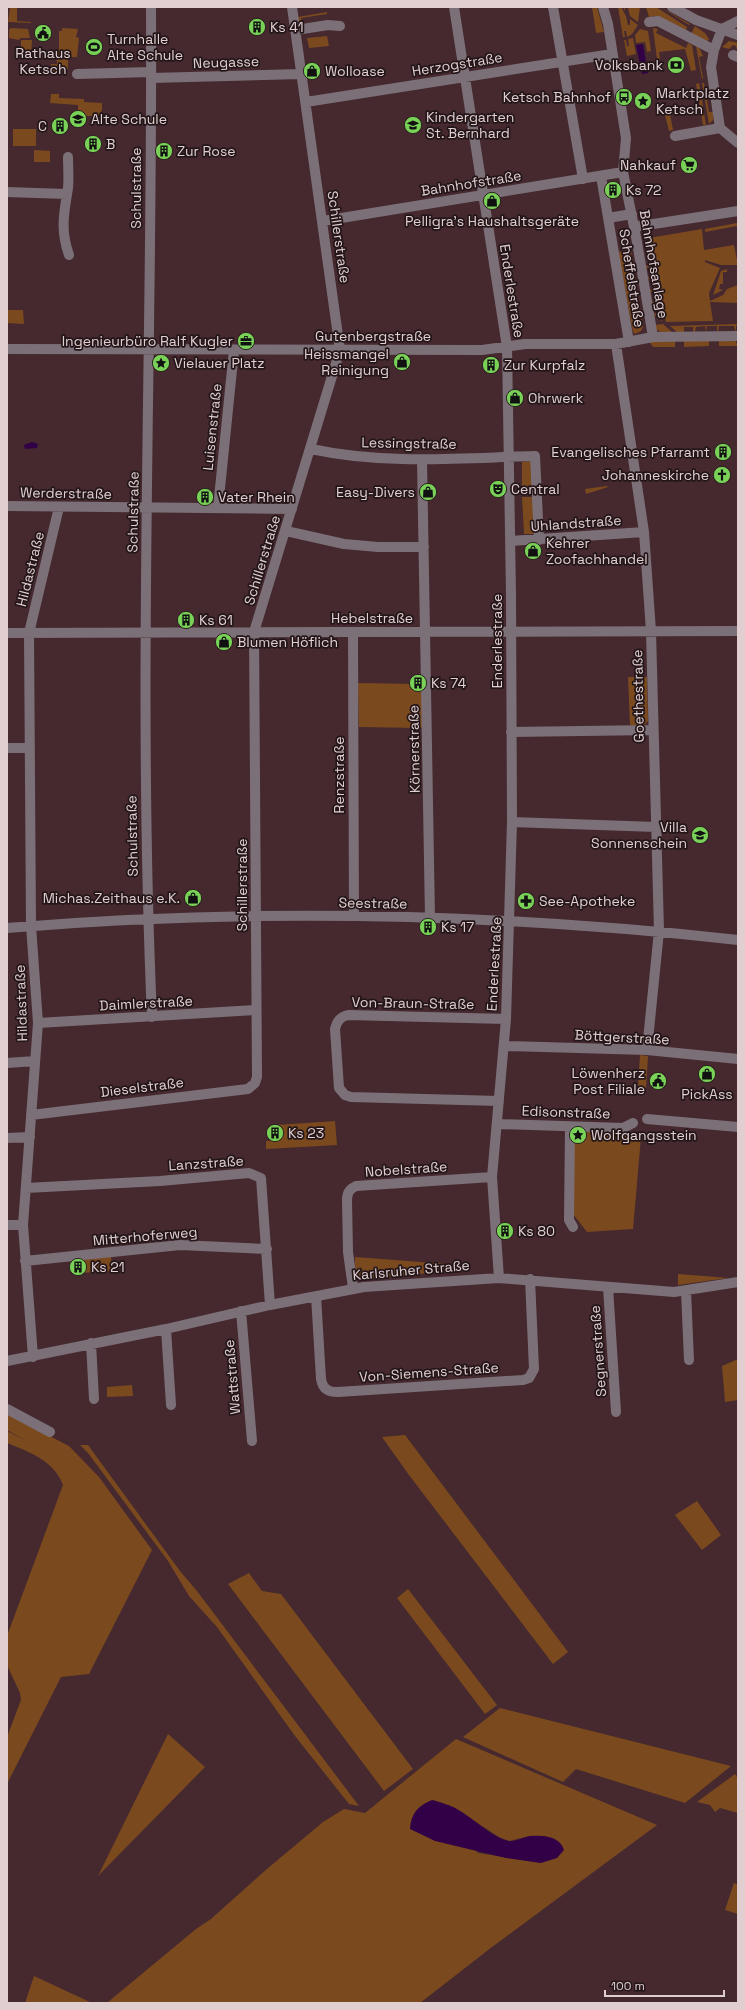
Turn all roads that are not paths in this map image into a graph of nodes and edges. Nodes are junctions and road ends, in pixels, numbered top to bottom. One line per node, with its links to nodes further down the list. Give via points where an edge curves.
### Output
1 (151, 7): 18 (street, Schulstraße)
2 (292, 7): 11 (street, Schillerstraße)
3 (454, 7): 19 (street, Enderlestraße)
4 (553, 7): 15 (street)
5 (603, 7): 14 (street, Bahnhofsanlage)
6 (672, 7): 10 (street, via 696,20)
7 (738, 21): 10 (street)
8 (648, 22): 13 (street, via 658,21)
9 (340, 26): 11 (street, via 328,25)
10 (722, 29): 12 (street); 13 (street)
11 (296, 30): 17 (street, Schillerstraße)
12 (738, 35)
13 (714, 50): 21 (street, via 710,66)
14 (612, 54): 15 (street, Herzogstraße); 25 (street, Bahnhofsanlage, via 626,138)
15 (562, 62): 19 (street, Herzogstraße); 27 (street)
16 (77, 74): 18 (street, Neugasse)
17 (301, 74): 18 (street, Neugasse); 20 (street, Schillerstraße)
18 (151, 75): 43 (street, Schulstraße)
19 (464, 77): 20 (street, Herzogstraße); 30 (street, Enderlestraße)
20 (306, 102): 34 (street, Schillerstraße)
21 (720, 128): 22 (street); 23 (street)
22 (675, 136)
23 (738, 143)
24 (68, 157): 29 (street)
25 (623, 172): 26 (street, Bahnhofstraße); 32 (street, Bahnhofsanlage)
26 (601, 176): 27 (street, Bahnhofstraße); 33 (street, Scheffelstraße)
27 (583, 179): 30 (street, Bahnhofstraße)
28 (7, 192): 29 (street)
29 (67, 194): 36 (street, via 64,204 64,241)
30 (483, 195): 34 (street, Bahnhofstraße); 41 (street, Enderlestraße)
31 (738, 211): 35 (street)
32 (632, 214): 33 (street, Scheffelstraße); 35 (street, Bahnhofsanlage)
33 (608, 218): 39 (street, Scheffelstraße)
34 (323, 221): 45 (street, Schillerstraße)
35 (634, 227): 38 (street, Bahnhofsanlage)
36 (69, 255)
37 (738, 336): 38 (street, Gutenbergstraße)
38 (652, 337): 39 (street, Gutenbergstraße)
39 (629, 342): 40 (street, Gutenbergstraße)
40 (616, 344): 41 (street, Gutenbergstraße, via 525,344); 55 (street, Goethestraße)
41 (507, 347): 45 (street, Gutenbergstraße, via 482,350); 47 (street, Enderlestraße)
42 (7, 349): 43 (street, Gutenbergstraße)
43 (148, 350): 44 (street, Gutenbergstraße); 51 (street, Schulstraße)
44 (234, 350): 45 (street, Gutenbergstraße); 52 (street, Luisenstraße)
45 (340, 350): 46 (street, Schillerstraße)
46 (311, 449): 48 (street, Lessingstraße, via 370,458); 53 (street, Schillerstraße)
47 (508, 457): 48 (street, Lessingstraße); 56 (street, Lessingstraße, via 535,456); 57 (street, Enderlestraße)
48 (422, 460): 58 (street, Körnerstraße)
49 (7, 506): 50 (street, Werderstraße)
50 (59, 506): 51 (street, Werderstraße); 65 (street, Hildastraße)
51 (147, 508): 52 (street, Werderstraße); 66 (street, Schulstraße)
52 (218, 508): 53 (street, Werderstraße)
53 (292, 509): 54 (street, Schillerstraße)
54 (286, 531): 58 (street, via 344,544); 61 (street, Schillerstraße)
55 (644, 532): 56 (street, Uhlandstraße); 59 (street, Goethestraße)
56 (539, 540): 57 (street, Uhlandstraße)
57 (510, 541): 63 (street, Enderlestraße)
58 (424, 547): 62 (street, Körnerstraße)
59 (651, 631): 60 (street, Hebelstraße); 63 (street, Hebelstraße); 68 (street, Goethestraße)
60 (738, 631)
61 (254, 632): 66 (street, Hebelstraße); 67 (street, Hebelstraße); 74 (street, Schillerstraße)
62 (425, 632): 63 (street, Hebelstraße); 67 (street, Hebelstraße); 76 (street, Körnerstraße)
63 (511, 632): 69 (street, Enderlestraße)
64 (7, 633): 65 (street, Hebelstraße)
65 (29, 633): 66 (street, Hebelstraße); 71 (street, Hildastraße)
66 (145, 633): 77 (street, Schulstraße)
67 (353, 633): 75 (street, Renzstraße)
68 (653, 730): 69 (street); 73 (street, Goethestraße)
69 (511, 732): 72 (street, Enderlestraße)
70 (7, 748): 71 (street)
71 (30, 748): 79 (street, Hildastraße)
72 (512, 822): 73 (street); 78 (street, Enderlestraße)
73 (656, 826): 81 (street, Goethestraße)
74 (256, 915): 75 (street, Seestraße); 77 (street, Seestraße); 83 (street, Schillerstraße)
75 (354, 916): 76 (street, Seestraße)
76 (430, 918): 78 (street, Seestraße)
77 (147, 920): 79 (street, Seestraße); 84 (street, Schulstraße)
78 (510, 920): 81 (street, Seestraße); 85 (street, Enderlestraße)
79 (31, 926): 80 (street, Seestraße); 86 (street, Hildastraße)
80 (7, 928)
81 (659, 931): 82 (street, Seestraße); 88 (street, Goethestraße)
82 (738, 940)
83 (255, 1010): 84 (street, Daimlerstraße); 92 (street, Schillerstraße)
84 (152, 1017): 86 (street, Daimlerstraße)
85 (506, 1019): 87 (street, Enderlestraße); 93 (street, Von-Braun-Straße, via 348,1015 342,1016 335,1029 339,1088 345,1095)
86 (38, 1024): 90 (street, Hildastraße)
87 (504, 1046): 88 (street, Böttgerstraße); 93 (street, Enderlestraße)
88 (647, 1050): 89 (street, Böttgerstraße)
89 (738, 1060)
90 (35, 1061): 91 (street); 94 (street, Hildastraße)
91 (7, 1063)
92 (255, 1083): 94 (street, Dieselstraße, via 248,1088)
93 (499, 1101): 97 (street, Enderlestraße)
94 (31, 1115): 100 (street, Hildastraße)
95 (647, 1119): 99 (street)
96 (633, 1123): 98 (street, Edisonstraße, via 624,1128)
97 (497, 1124): 98 (street, Edisonstraße); 102 (street, Enderlestraße)
98 (570, 1127): 106 (street, via 569,1220)
99 (738, 1127)
100 (30, 1137): 101 (street); 103 (street, Hildastraße)
101 (7, 1138)
102 (492, 1177): 109 (street, Enderlestraße); 112 (street, Nobelstraße, via 352,1188 348,1192 347,1200 348,1252)
103 (26, 1188): 104 (street, Hildastraße); 107 (street, Lanzstraße, via 160,1181 249,1173 261,1178)
104 (24, 1224): 105 (street); 108 (street, Hildastraße)
105 (7, 1225)
106 (573, 1227)
107 (267, 1249): 108 (street, Mitterhoferweg, via 180,1245); 116 (street, Lanzstraße)
108 (26, 1261): 120 (street, Hildastraße)
109 (499, 1278): 110 (street, Karlsruher Straße); 112 (street, Karlsruher Straße)
110 (530, 1279): 113 (street, Karlsruher Straße); 115 (street, Von-Siemens-Straße, via 534,1369 529,1378 523,1380 328,1391 321,1379)
111 (738, 1282): 114 (street, Karlsruher Straße)
112 (353, 1288): 115 (street, Karlsruher Straße)
113 (608, 1288): 114 (street, Karlsruher Straße); 126 (street, Segnerstraße)
114 (686, 1291): 121 (street)
115 (316, 1296): 116 (street, Karlsruher Straße)
116 (270, 1305): 117 (street, Karlsruher Straße)
117 (241, 1311): 118 (street, Karlsruher Straße); 128 (street, Wattstraße)
118 (166, 1329): 119 (street, Karlsruher Straße); 124 (street)
119 (91, 1344): 120 (street, Karlsruher Straße); 123 (street)
120 (33, 1357): 122 (street, Karlsruher Straße)
121 (689, 1360)
122 (7, 1361)
123 (94, 1399)
124 (171, 1406)
125 (7, 1409): 127 (street)
126 (616, 1412)
127 (50, 1432)
128 (252, 1441)

